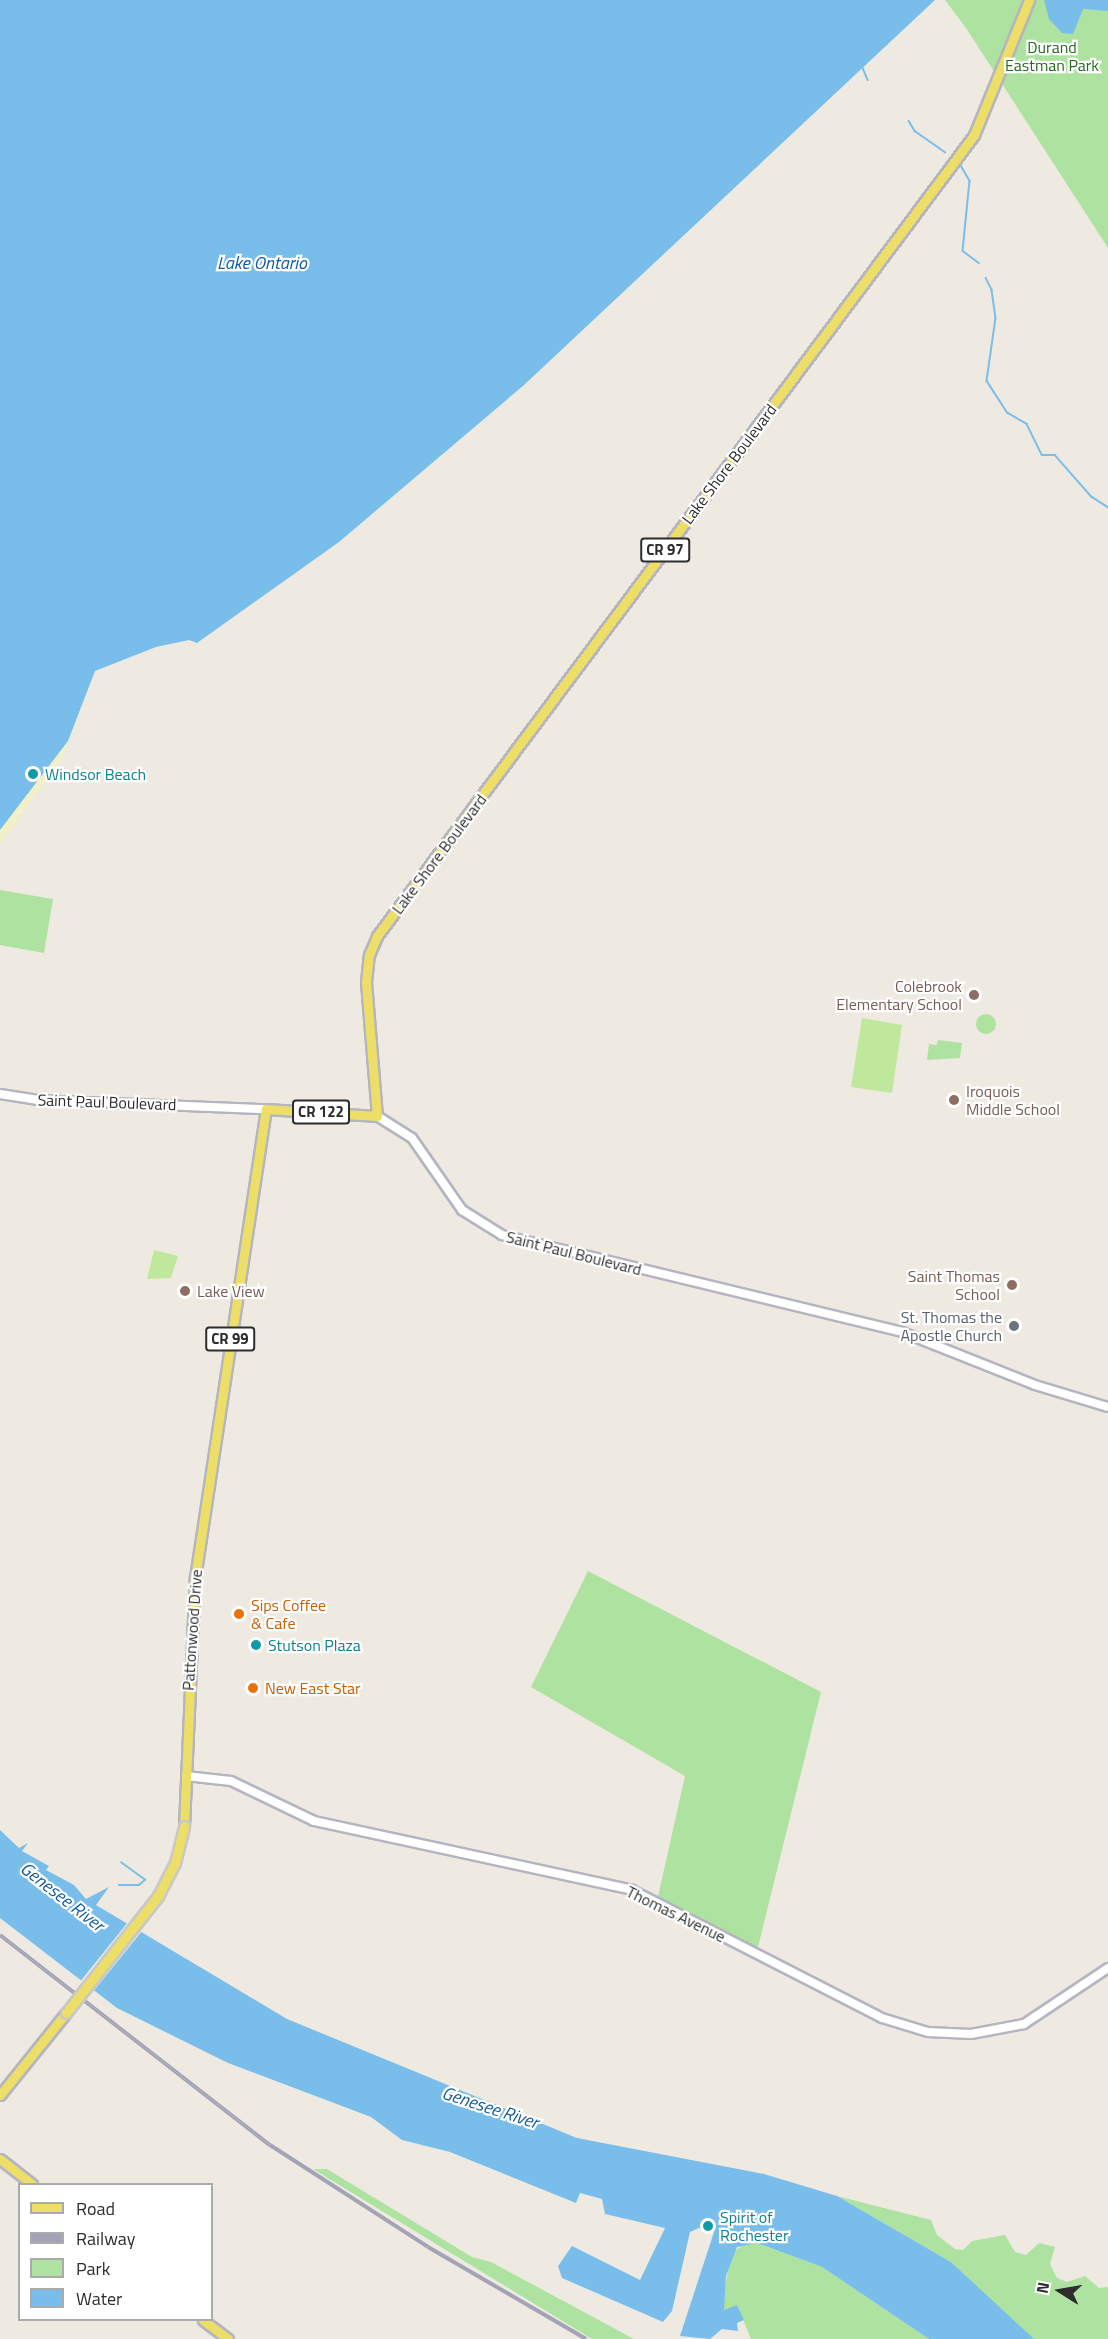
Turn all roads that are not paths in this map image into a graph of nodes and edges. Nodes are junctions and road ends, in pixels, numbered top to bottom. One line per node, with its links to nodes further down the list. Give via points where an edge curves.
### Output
1 (1029, 0): 4 (main road, Lake Shore Boulevard / CR 97, via 974,135 377,936 369,955 366,982)
2 (0, 1094): 3 (street, Saint Paul Boulevard / CR 122, via 37,1100)
3 (266, 1109): 4 (main road, Saint Paul Boulevard / CR 122); 6 (main road, Pattonwood Drive / CR 99, via 195,1578)
4 (377, 1116): 5 (street, Saint Paul Boulevard / CR 122, via 412,1138 462,1210 502,1235 902,1332 1035,1385)
5 (1108, 1407)
6 (186, 1776): 7 (street, Thomas Avenue, via 231,1781 314,1821 632,1890 880,2017 928,2032 971,2034 1024,2024); 8 (main road, Pattonwood Drive, bridge, via 184,1826 175,1863 158,1896)
7 (1108, 1968)
8 (0, 2095)
9 (0, 2159): 10 (main road)
10 (31, 2183)
11 (206, 2321): 12 (main road)
12 (228, 2339)

